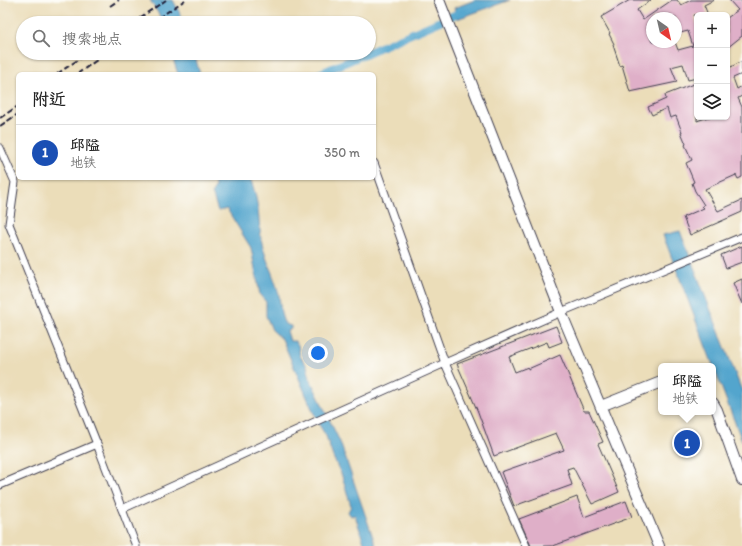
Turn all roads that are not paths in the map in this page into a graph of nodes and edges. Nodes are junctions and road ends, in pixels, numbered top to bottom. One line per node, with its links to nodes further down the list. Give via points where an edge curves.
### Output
1 (438, 0): 5 (main road)
2 (0, 148): 10 (street, via 15,182 9,224)
3 (376, 169): 6 (street)
4 (742, 237): 5 (street)
5 (562, 312): 6 (street); 8 (main road)
6 (445, 363): 13 (street); 15 (street)
7 (658, 383): 8 (main road)
8 (601, 406): 16 (main road)
9 (716, 408): 11 (main road)
10 (97, 444): 12 (street); 13 (street)
11 (742, 480)
12 (0, 485)
13 (122, 508): 14 (street)
14 (136, 546)
15 (526, 546)
16 (659, 546)

